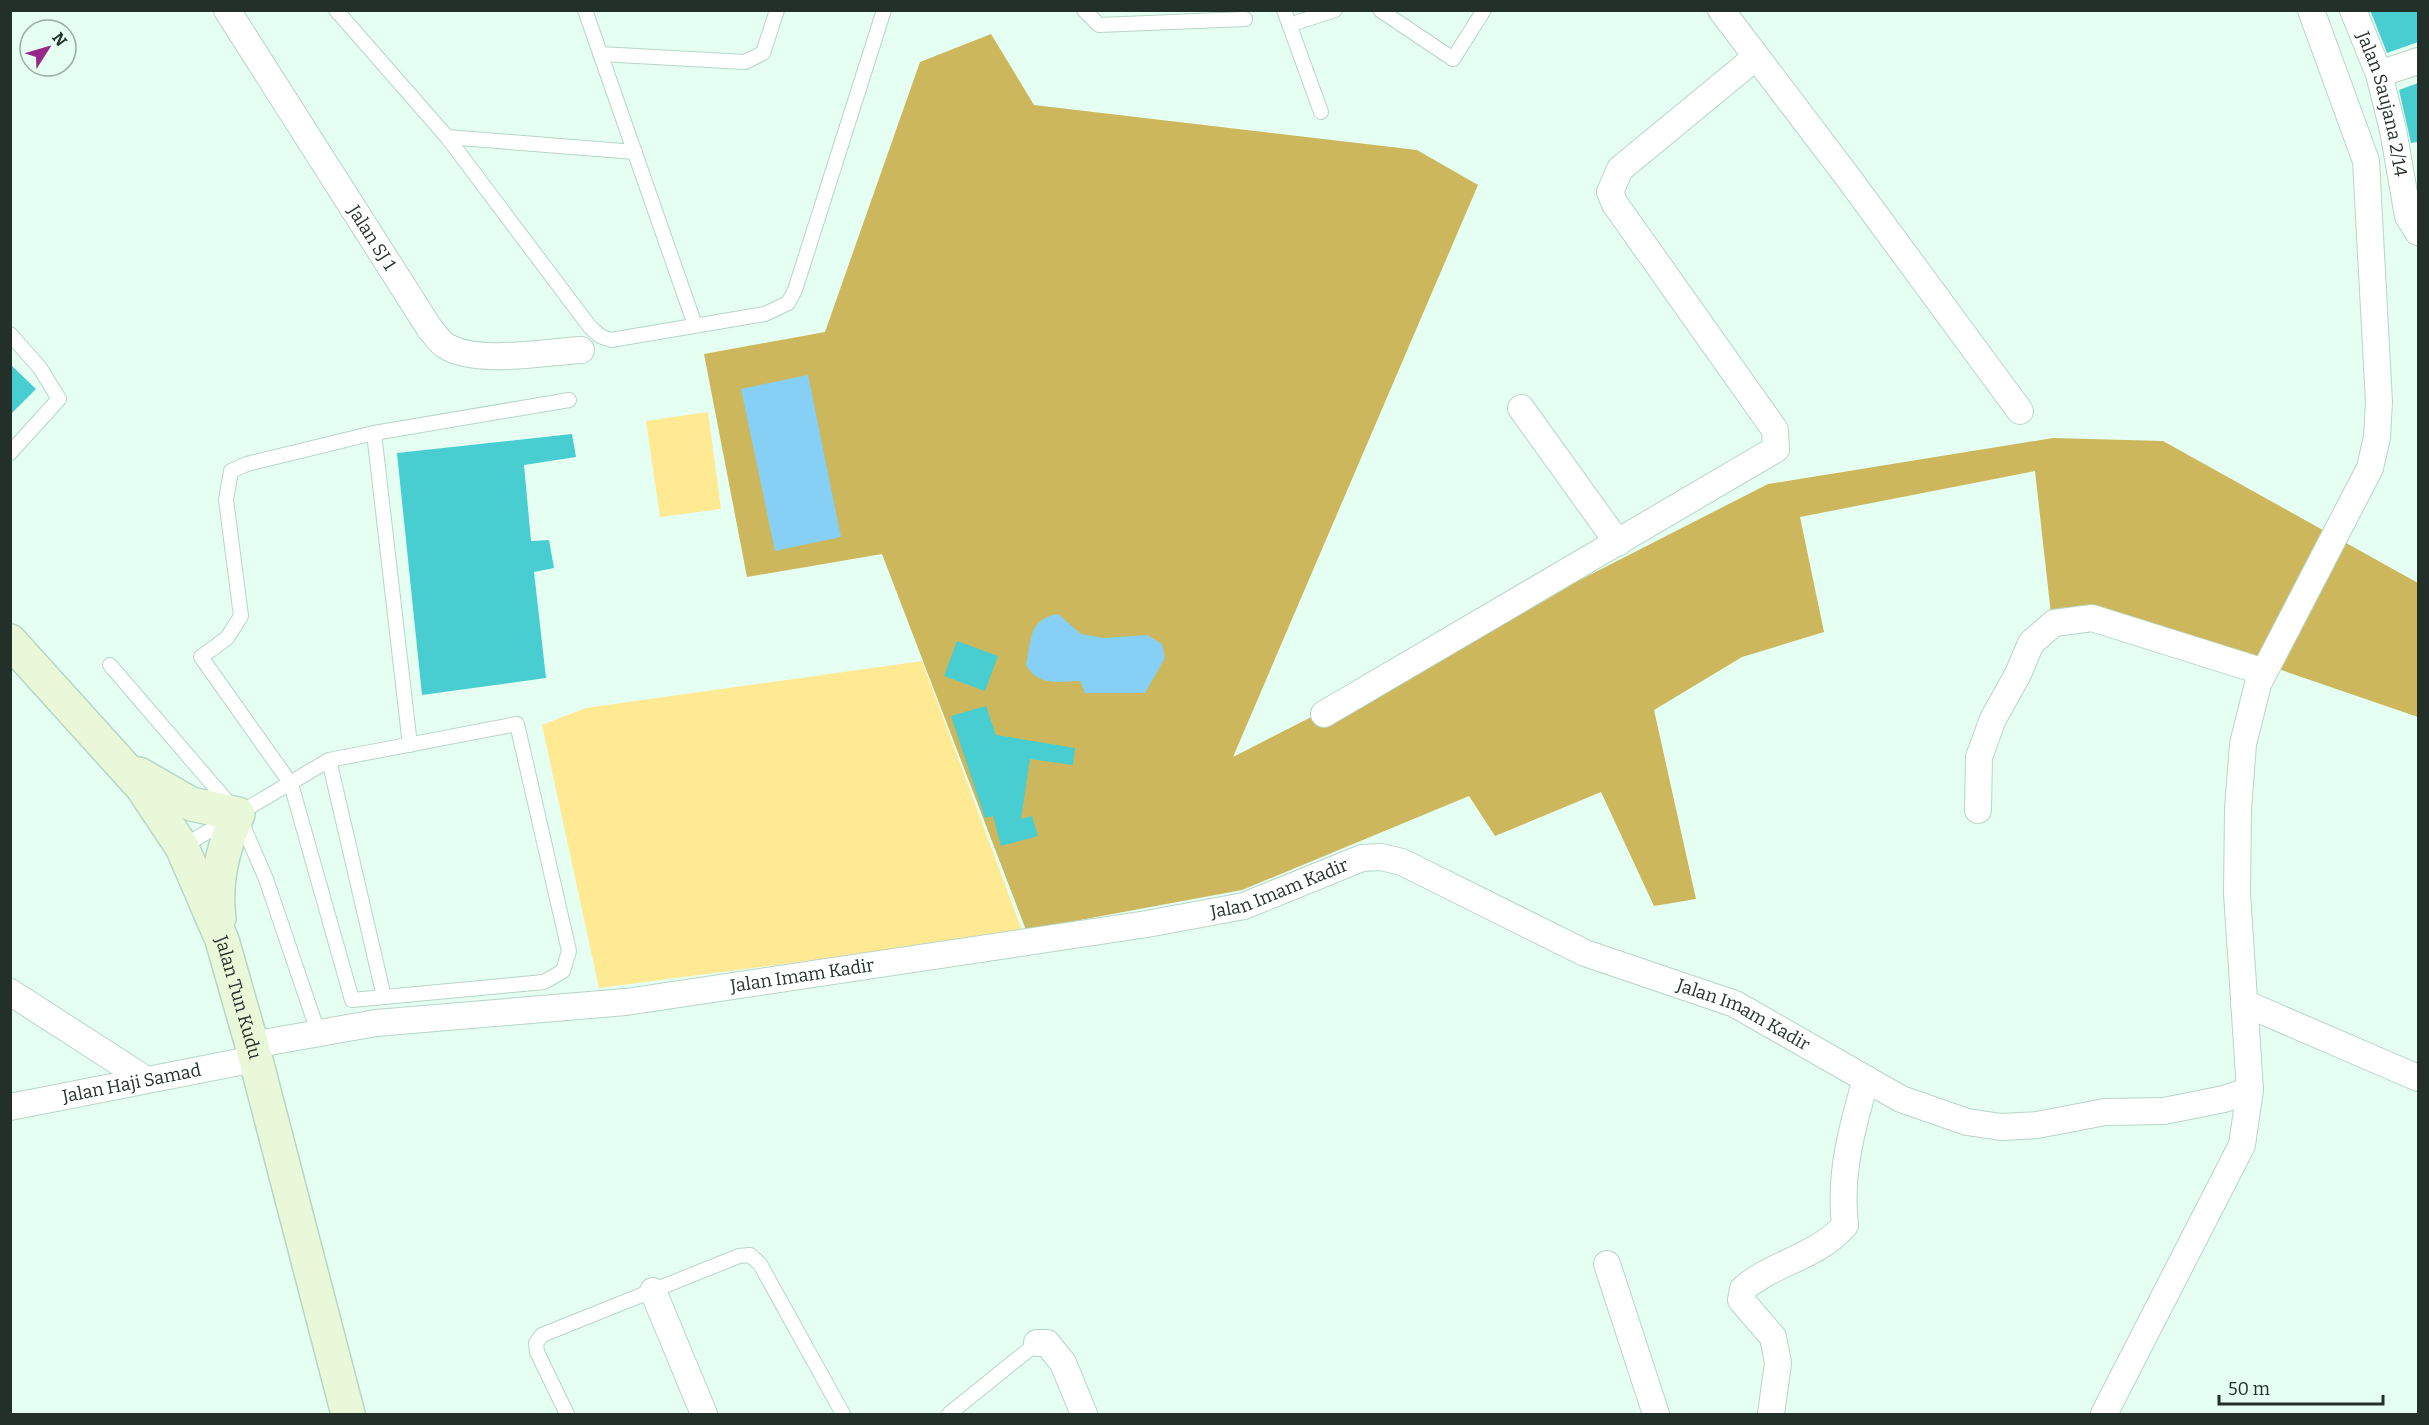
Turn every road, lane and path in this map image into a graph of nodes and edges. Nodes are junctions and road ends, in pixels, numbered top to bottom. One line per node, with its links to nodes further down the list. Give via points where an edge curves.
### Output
1 (227, 10): 28 (street, Jalan SJ 1, via 443,345 481,356)
2 (336, 10): 22 (lane)
3 (585, 10): 17 (lane)
4 (777, 10): 17 (lane, via 763,53 745,62)
5 (884, 10): 26 (lane, via 792,297 765,314)
6 (1084, 10): 14 (lane, via 1098,25)
7 (1284, 10): 16 (lane)
8 (1335, 10): 16 (lane)
9 (1380, 10): 10 (lane, via 1453,59)
10 (1484, 10)
11 (1721, 10): 18 (street)
12 (2311, 10): 25 (street, via 2366,161)
13 (2354, 10): 20 (street, Jalan Saujana 2/14)
14 (1196, 16): 15 (lane)
15 (1245, 19)
16 (1289, 25): 21 (lane)
17 (600, 54): 23 (lane)
18 (1756, 57): 31 (street); 34 (street, via 1620,169 1610,192 1775,430 1777,446 1773,453)
19 (2418, 61): 20 (street)
20 (2379, 74): 24 (street, Jalan Saujana 2/14)
21 (1321, 112)
22 (447, 137): 23 (lane); 26 (lane, via 600,336 611,340)
23 (635, 152): 26 (lane)
24 (2413, 224): 25 (street)
25 (2371, 245): 37 (street, via 2379,402 2370,468)
26 (695, 325)
27 (10, 334): 33 (lane, via 40,368 59,399)
28 (581, 350)
29 (569, 400): 32 (lane)
30 (1521, 408): 34 (street)
31 (2019, 411)
32 (374, 433): 39 (lane); 42 (lane, via 231,471 226,500 241,616 227,638 201,657)
33 (10, 453)
34 (1618, 543): 38 (street)
35 (10, 641): 40 (main road, Jalan Tun Kudu)
36 (110, 665): 44 (lane)
37 (2264, 672): 43 (street, via 2092,618 2054,623 2031,643 1994,719 1979,757); 49 (street, via 2243,744 2238,809 2236,893)
38 (1324, 714)
39 (410, 745): 41 (lane); 48 (lane, via 517,724 569,951 563,971 544,982)
40 (114, 754): 44 (main road, via 166,792 191,804); 45 (main road, Jalan Tun Kudu, via 142,787)
41 (329, 760): 42 (lane); 48 (lane)
42 (291, 784): 44 (lane); 48 (lane, via 352,1000)
43 (1978, 810)
44 (238, 814): 45 (lane); 46 (main road, via 225,845 219,879); 50 (lane, via 266,879)
45 (182, 847): 46 (main road, Jalan Tun Kudu)
46 (222, 940): 51 (main road, Jalan Tun Kudu)
47 (10, 992): 53 (street)
48 (384, 997)
49 (2244, 1003): 52 (street); 55 (street)
50 (318, 1032): 51 (street, Jalan Imam Kadir); 54 (street, Jalan Imam Kadir, via 376,1023 626,1002 1147,924 1244,906 1362,858 1381,857 1402,862 1585,953 1735,1004)
51 (254, 1052): 53 (street, Jalan Haji Samad); 60 (main road, Jalan Tun Kudu)
52 (2418, 1078)
53 (145, 1079): 56 (street, Jalan Haji Samad)
54 (1866, 1079): 55 (street, Jalan Imam Kadir, via 1901,1099 1936,1112 2001,1127 2037,1125 2105,1112 2164,1111); 67 (street, via 1848,1145 1842,1198 1845,1225 1833,1240 1759,1275 1743,1289 1741,1300 1773,1337 1778,1363)
55 (2250, 1090): 68 (street, via 2249,1116 2238,1155)
56 (10, 1107)
57 (1608, 1264): 66 (street)
58 (652, 1291): 61 (lane, via 542,1335 536,1343); 62 (street); 63 (lane, via 739,1256 750,1256 760,1264)
59 (1037, 1343): 64 (lane); 65 (street, via 1047,1343 1063,1363)
60 (348, 1414)
61 (567, 1414)
62 (704, 1414)
63 (843, 1414)
64 (949, 1414)
65 (1084, 1414)
66 (1656, 1414)
67 (1771, 1414)
68 (2104, 1414)

